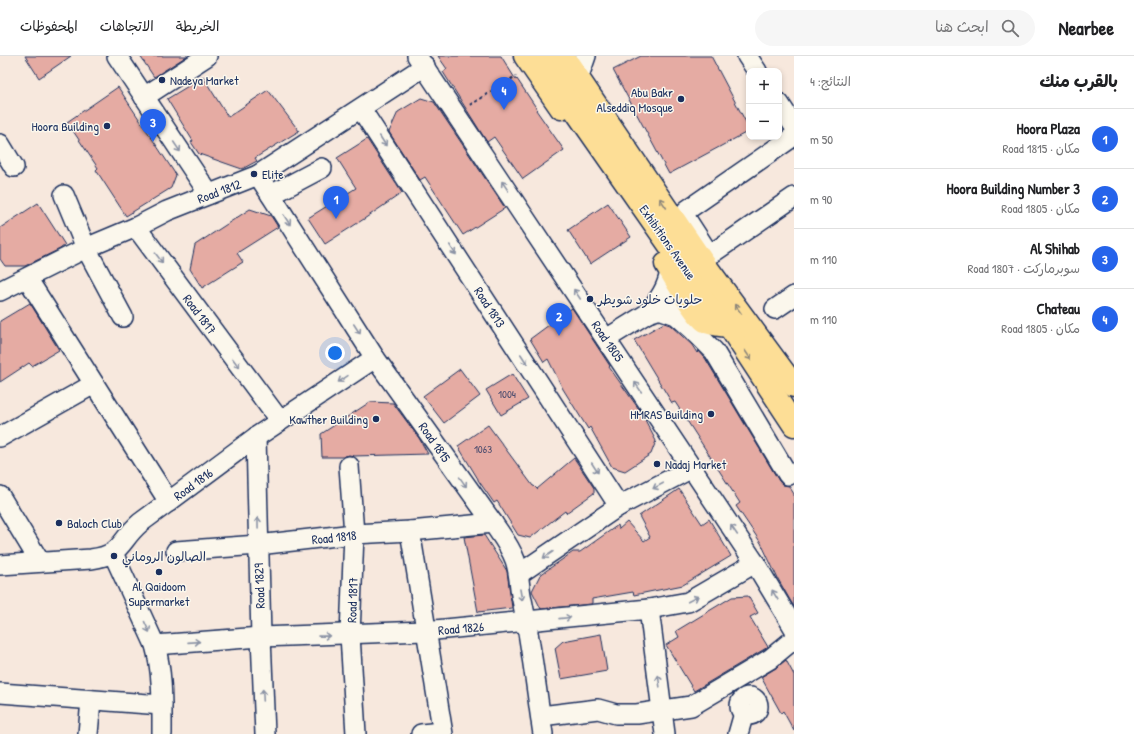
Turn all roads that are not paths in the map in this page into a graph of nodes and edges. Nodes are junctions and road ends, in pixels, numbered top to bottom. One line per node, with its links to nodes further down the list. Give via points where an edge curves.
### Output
1 (116, 56): 10 (street)
2 (207, 56): 10 (street)
3 (563, 56): 9 (main road, Exhibitions Avenue)
4 (586, 56): 9 (street)
5 (748, 56): 8 (street)
6 (535, 59): 25 (main road); 33 (main road, Exhibitions Avenue, via 574,107 689,273)
7 (421, 61): 12 (street, Road 1812); 34 (street, Road 1805, one-way to 7)
8 (756, 68)
9 (578, 79): 37 (main road, Exhibitions Avenue, one-way to 9, via 702,261)
10 (144, 97): 19 (street, one-way to 19)
11 (780, 104): 13 (street)
12 (361, 108): 18 (street, Road 1812); 47 (street, Road 1813, one-way to 47)
13 (794, 126)
14 (794, 136): 22 (street, via 687,210 685,217 707,251 711,253)
15 (0, 144): 16 (street)
16 (14, 167)
17 (322, 168): 21 (street)
18 (258, 175): 19 (street, Road 1812); 21 (street, Road 1815)
19 (209, 194): 23 (street, Road 1812)
20 (64, 195): 24 (street)
21 (271, 195): 35 (street, Road 1815, one-way to 35)
22 (794, 197)
23 (136, 227): 24 (street, Road 1812); 38 (street, Road 1817, one-way to 38)
24 (86, 248): 26 (street, Road 1812); 32 (street)
25 (670, 271): 29 (main road); 31 (street, via 668,283)
26 (27, 278): 27 (street, Road 1812); 36 (street)
27 (0, 291)
28 (794, 296): 30 (street)
29 (691, 303): 31 (street); 33 (main road, via 704,320 712,324)
30 (775, 309)
31 (654, 311): 34 (street); 44 (street, via 676,315 714,351)
32 (123, 317)
33 (729, 326): 39 (main road, Exhibitions Avenue, one-way to 39)
34 (606, 339): 43 (street, Road 1805, one-way to 34)
35 (375, 358): 38 (street, Road 1816, one-way to 38); 48 (street, Road 1815, one-way to 48)
36 (94, 384): 40 (street); 46 (street)
37 (794, 386)
38 (280, 421): 41 (street, Road 1816)
39 (794, 425)
40 (0, 437)
41 (256, 438): 46 (street, Road 1816); 51 (street, Road 1829, one-way to 41)
42 (350, 466): 50 (street, Road 1817)
43 (692, 468): 47 (street, one-way to 47); 55 (street, Road 1805, one-way to 43)
44 (788, 475)
45 (0, 496): 54 (street)
46 (169, 502): 53 (street, Road 1816, via 136,527)
47 (619, 506): 57 (street, one-way to 57)
48 (493, 523): 49 (street, Road 1818); 57 (street, Road 1815, via 512,553)
49 (410, 531): 50 (street, Road 1818); 61 (street)
50 (354, 534): 51 (street, Road 1818); 62 (street, Road 1817)
51 (258, 545): 52 (street, Road 1818); 63 (street, Road 1829)
52 (176, 551)
53 (113, 553): 54 (street, via 99,558); 65 (street, one-way to 65)
54 (40, 562): 56 (street)
55 (755, 563): 58 (street, Road 1826, one-way to 55, via 688,602); 60 (street, Road 1805, one-way to 55)
56 (0, 565)
57 (519, 574): 59 (street, Road 1815, one-way to 59)
58 (649, 609): 59 (street, Road 1826, one-way to 58); 69 (street, one-way to 58)
59 (527, 622): 61 (street, Road 1826); 71 (street, Road 1815)
60 (794, 628)
61 (425, 632): 62 (street, Road 1826); 72 (street)
62 (350, 635): 63 (street, Road 1826, one-way to 62); 76 (street, Road 1817)
63 (261, 638): 65 (street, Road 1826, one-way to 63); 75 (street, Road 1829, one-way to 63)
64 (794, 639): 69 (street, via 770,659 701,701 691,706)
65 (155, 645): 68 (street, via 161,671)
66 (0, 693): 67 (street)
67 (91, 700): 68 (street); 73 (street)
68 (162, 705): 74 (street)
69 (663, 710): 71 (street, via 616,714 598,709); 78 (street)
70 (744, 712): 79 (street)
71 (542, 725)
72 (443, 733): 77 (street)
73 (88, 734)
74 (162, 734)
75 (265, 734)
76 (356, 734)
77 (421, 734)
78 (665, 734)
79 (738, 734)

